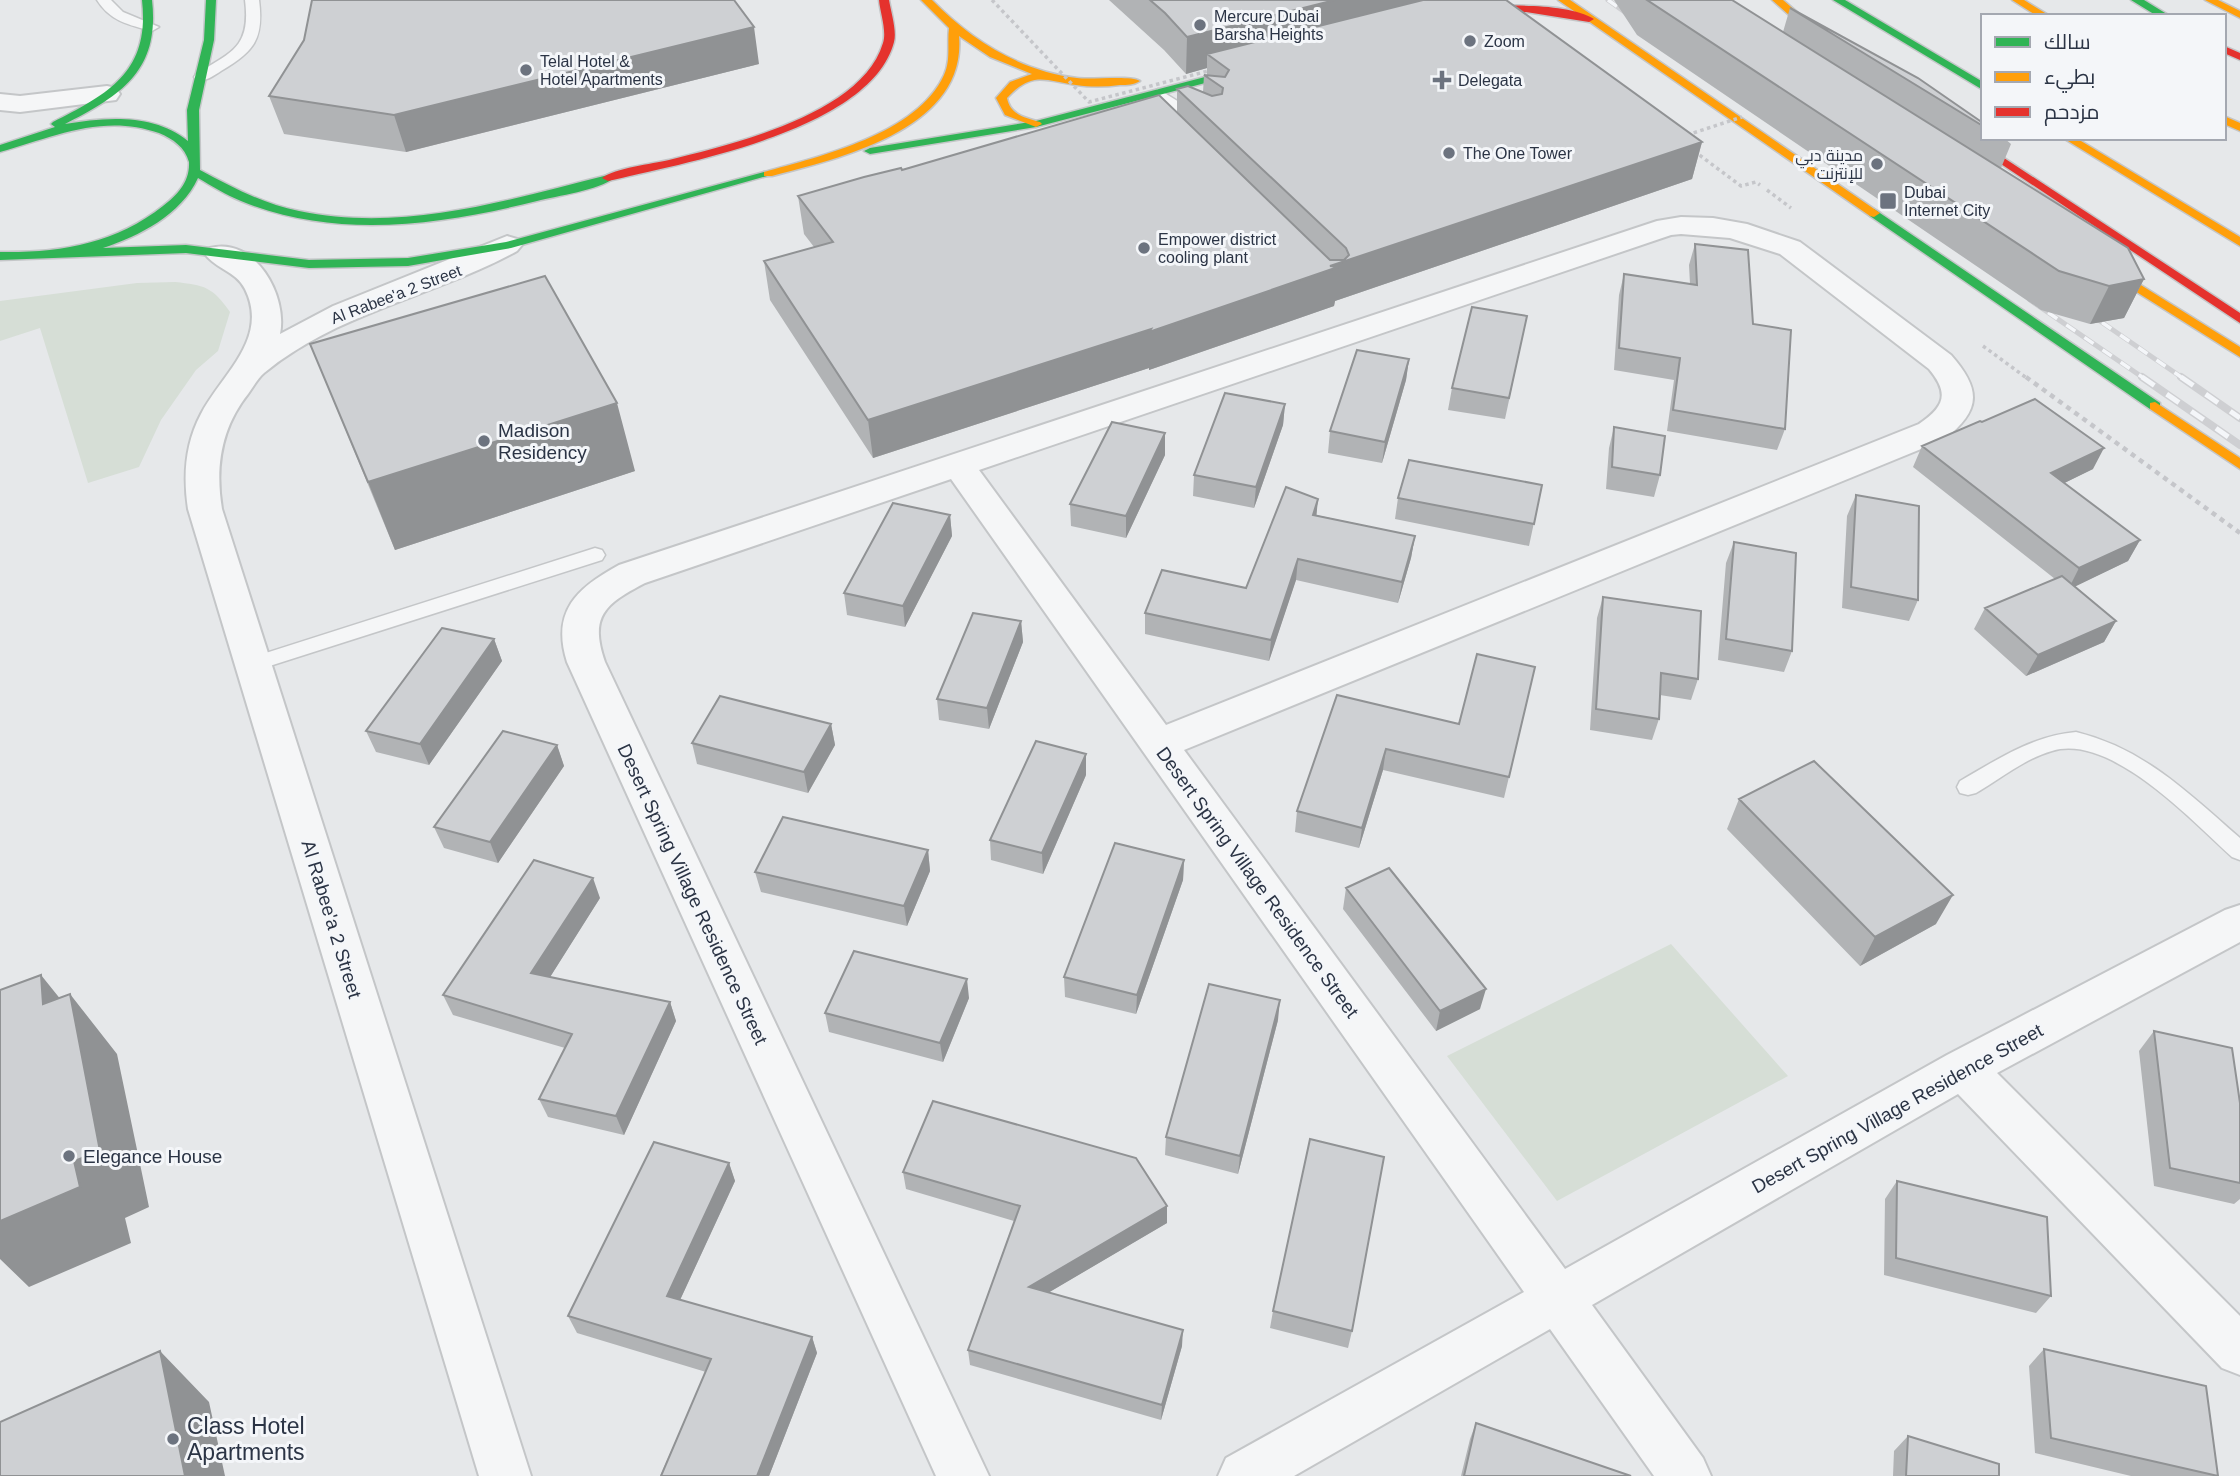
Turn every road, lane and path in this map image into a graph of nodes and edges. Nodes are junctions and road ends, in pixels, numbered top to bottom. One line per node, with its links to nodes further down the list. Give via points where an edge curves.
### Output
1 (104, 0): 19 (lane, via 111,13)
2 (147, 0): 19 (main road)
3 (211, 0): 26 (main road, via 210,47)
4 (251, 0): 26 (lane, via 252,39 244,50)
5 (884, 0): 45 (main road, via 890,9 892,34 883,60 862,85 830,109 743,141 538,197 424,220 366,223 311,219 263,209 225,192)
6 (926, 0): 20 (main road)
7 (992, 0): 23 (path, bridge, via 1089,102)
8 (1563, 0): 18 (main road)
9 (1777, 0): 21 (main road)
10 (1838, 0): 28 (main road)
11 (2017, 0): 14 (main road)
12 (2136, 0): 15 (main road)
13 (2210, 0): 16 (main road)
14 (2042, 14)
15 (2161, 14)
16 (2240, 15)
17 (1445, 18): 18 (main road, via 1509,7)
18 (1590, 20): 60 (main road)
19 (152, 27): 30 (main road, via 139,62)
20 (953, 29): 25 (main road); 44 (main road, via 956,57 944,86 917,114 877,139)
21 (1845, 56)
22 (1277, 62): 27 (main road)
23 (1223, 67)
24 (1167, 73): 25 (main road, via 1100,86)
25 (1042, 74): 37 (main road, via 1010,84 1000,103 1017,120)
26 (201, 77): 45 (main road, via 191,131)
27 (1186, 85): 29 (main road); 31 (lane)
28 (1981, 86)
29 (1158, 93): 32 (main road); 38 (lane)
30 (107, 94): 33 (street); 40 (main road)
31 (1199, 98)
32 (1136, 99): 34 (lane); 37 (main road)
33 (0, 102)
34 (1151, 113)
35 (1742, 117): 39 (path, bridge)
36 (1942, 121): 56 (main road)
37 (1036, 124): 44 (main road)
38 (1213, 127)
39 (1677, 138)
40 (22, 140): 43 (main road); 45 (main road, via 87,124 132,124 169,133 186,144)
41 (2071, 140): 47 (main road)
42 (1688, 146): 46 (path, via 1741,186 1756,182)
43 (0, 149)
44 (826, 158): 49 (main road)
45 (195, 165): 50 (main road, via 187,190 143,227)
46 (1801, 215)
47 (2201, 219): 48 (main road); 53 (main road)
48 (2240, 242)
49 (508, 245): 51 (main road, via 408,262 358,265); 59 (street, Al Rabee'a 2 Street, via 448,275 344,313)
50 (65, 254): 51 (main road, via 150,248); 54 (main road); 55 (main road)
51 (220, 254): 59 (street, Al Rabee'a 2 Street, via 246,269 262,289 268,313 264,340)
52 (2087, 255): 58 (main road)
53 (2240, 255)
54 (0, 256)
55 (0, 272)
56 (2240, 319)
57 (1981, 345): 62 (path)
58 (2240, 352)
59 (250, 368): 64 (street, Al Rabee'a 2 Street, via 217,413 201,460 201,477 205,509)
60 (2240, 464)
61 (958, 465): 65 (street, Desert Spring Village Residence Street); 65 (street, via 1683,224 1766,238 1790,248 1929,351 1955,380 1957,410 1931,432); 73 (street, Desert Spring Village Residence Street, via 632,574 594,597 582,613 578,630 579,647)
62 (2240, 534)
63 (596, 555): 64 (lane)
64 (254, 664): 72 (street, Al Rabee'a 2 Street)
65 (1159, 744): 70 (street, Desert Spring Village Residence Street)
66 (1968, 787): 67 (lane, via 2054,741 2095,743 2135,763)
67 (2240, 851)
68 (2240, 922): 69 (street, Desert Spring Village Residence Street)
69 (1963, 1069): 70 (street, Desert Spring Village Residence Street); 71 (street)
70 (1558, 1300): 74 (street, Desert Spring Village Residence Street); 75 (street, Desert Spring Village Residence Street)
71 (2240, 1351)
72 (505, 1476)
73 (963, 1476)
74 (1244, 1476)
75 (1685, 1476)

